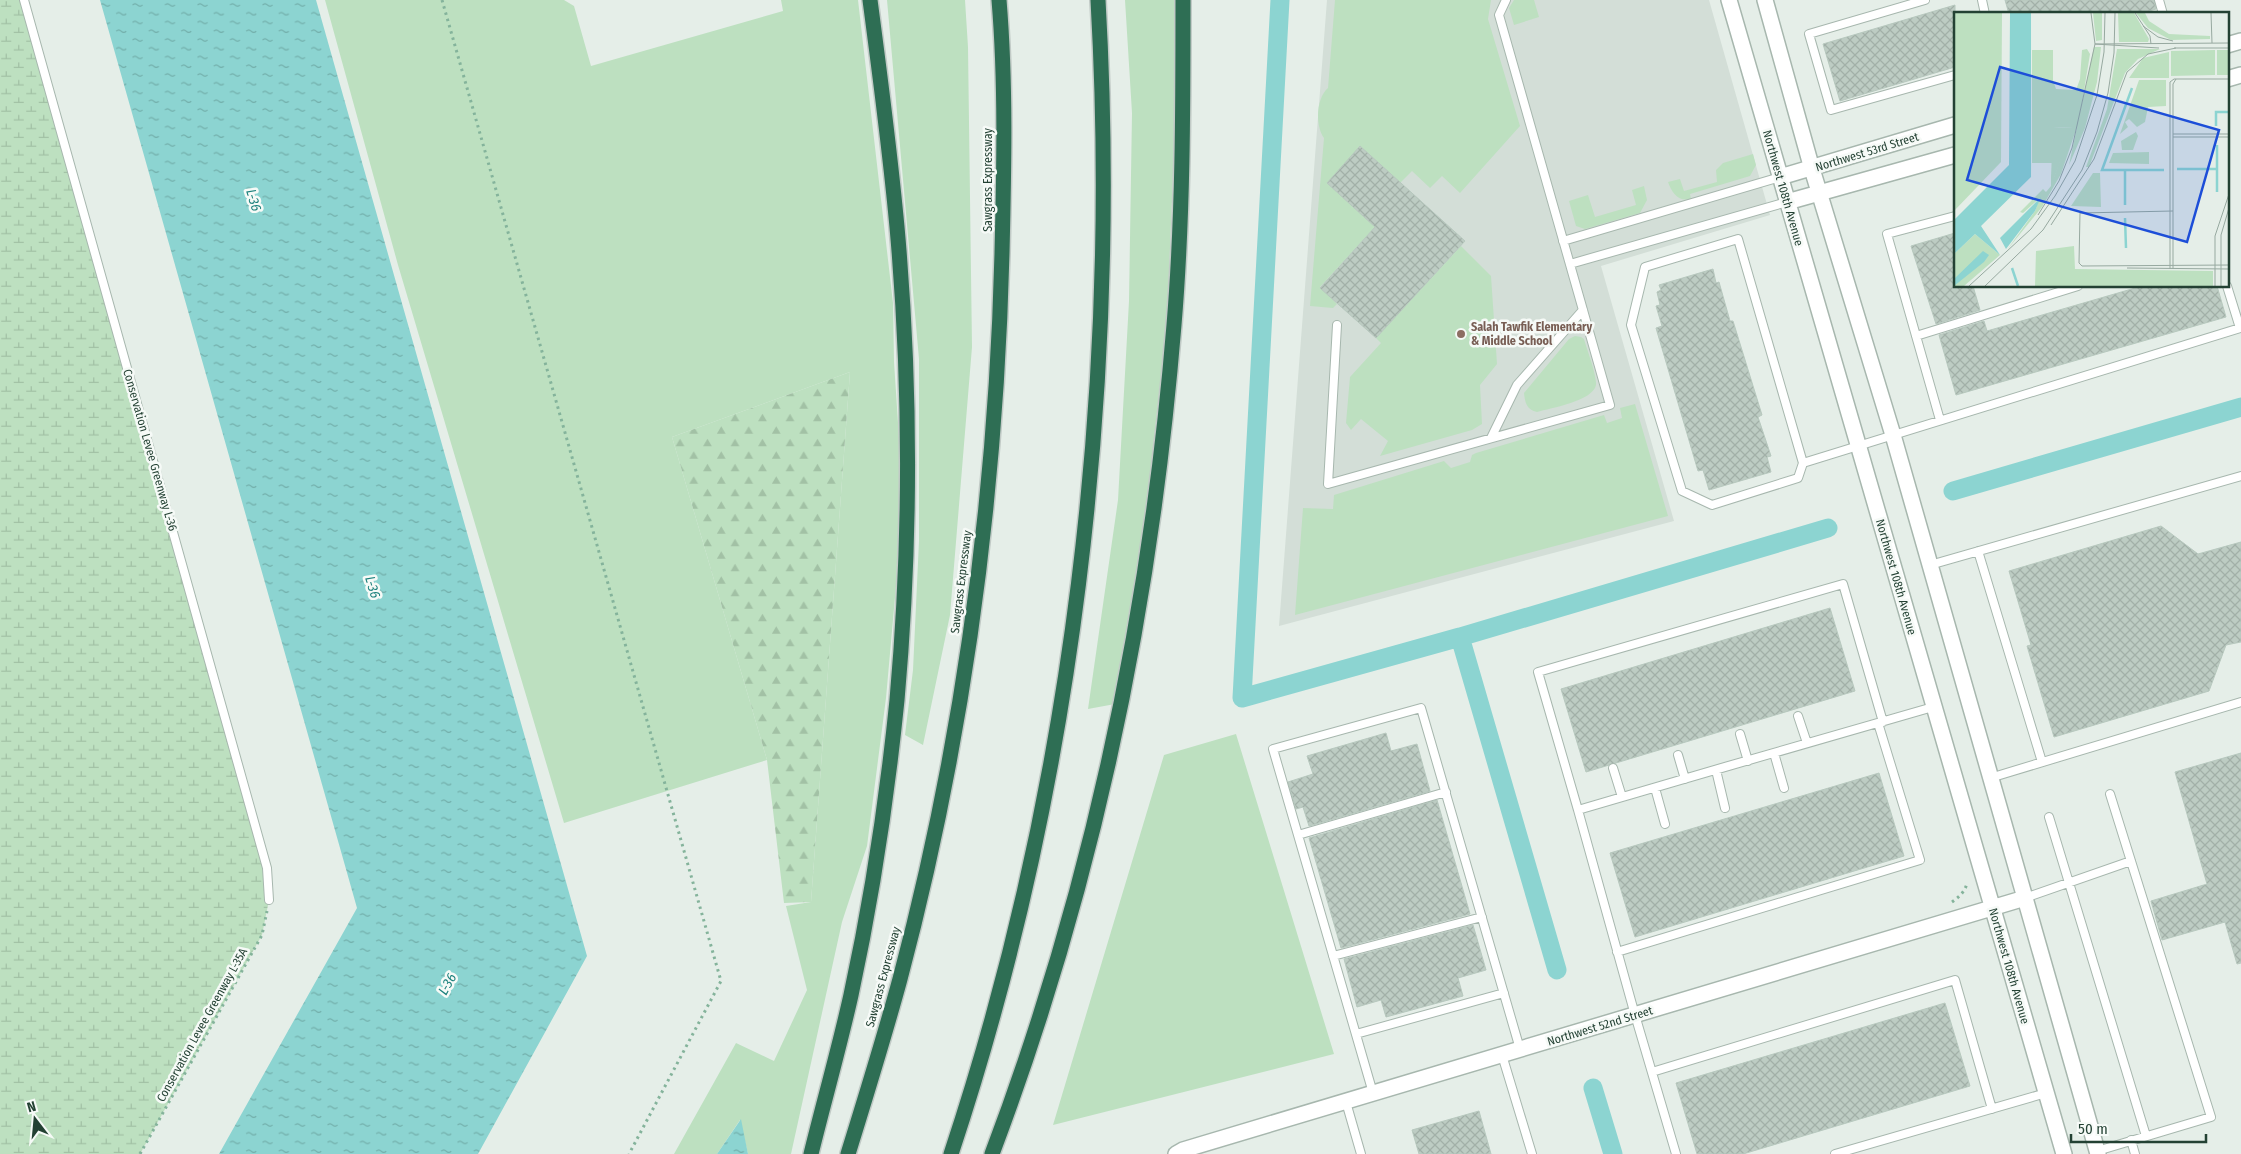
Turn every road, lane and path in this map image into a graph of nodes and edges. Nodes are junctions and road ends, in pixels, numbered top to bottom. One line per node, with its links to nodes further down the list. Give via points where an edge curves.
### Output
1 (24, 0): 65 (lane, Conservation Levee Greenway L-36, via 268,868)
2 (442, 0): 84 (path, via 721,981)
3 (870, 0): 85 (highway, via 889,150 902,304 907,441 905,572 897,700 878,850 851,995)
4 (999, 0): 86 (highway, Sawgrass Expressway, via 1003,143 1001,299 996,399 974,606 958,710 922,887 900,979)
5 (1098, 0): 87 (highway, via 1104,156 1099,354 1079,571 1053,750 1033,850 985,1043)
6 (1183, 0): 88 (highway, via 1181,176 1174,322 1158,479 1138,617 1083,865 1031,1041)
7 (1506, 0): 23 (lane, via 1499,15)
8 (1729, 0): 19 (street, Northwest 108th Avenue)
9 (1764, 0): 18 (street)
10 (1925, 0): 13 (lane, via 1809,34 1831,110)
11 (2241, 40): 12 (street)
12 (2228, 45)
13 (1954, 75)
14 (2241, 75): 15 (street)
15 (2228, 79)
16 (1954, 125): 18 (street, Northwest 53rd Street)
17 (1954, 155): 20 (street, Northwest 53rd Street)
18 (1812, 169): 19 (street, Northwest 53rd Street); 20 (street)
19 (1780, 177): 21 (street, Northwest 108th Avenue); 23 (lane)
20 (1820, 193): 21 (street, Northwest 53rd Street); 31 (street)
21 (1787, 202): 24 (lane); 33 (street, Northwest 108th Avenue)
22 (1954, 216): 29 (lane, via 1887,234)
23 (1563, 241): 24 (lane)
24 (1570, 264): 27 (lane)
25 (2072, 288): 29 (lane)
26 (2228, 288): 30 (lane, via 2240,328)
27 (1583, 310): 32 (lane, via 1517,385); 32 (lane, via 1610,404)
28 (1338, 325): 32 (lane, via 1328,484)
29 (1916, 336): 30 (lane)
30 (1940, 420): 31 (lane)
31 (1893, 435): 33 (lane); 37 (street)
32 (1491, 438)
33 (1858, 447): 34 (lane); 39 (street, Northwest 108th Avenue)
34 (1803, 463): 34 (lane, via 1738,239 1645,267 1631,325 1682,492 1712,505 1798,478)
35 (2241, 476): 36 (lane)
36 (1978, 551): 37 (lane); 47 (lane)
37 (1930, 565): 50 (street)
38 (2241, 702): 47 (lane)
39 (1933, 707): 41 (lane); 66 (street, Northwest 108th Avenue)
40 (1798, 716): 43 (lane)
41 (1880, 722): 43 (lane); 58 (lane, via 1843,584 1538,672); 68 (lane, via 1920,860)
42 (1740, 734): 46 (lane)
43 (1806, 743): 44 (lane)
44 (1774, 753): 46 (lane); 53 (lane)
45 (1678, 755): 51 (lane)
46 (1748, 760): 49 (lane)
47 (2042, 762): 50 (lane)
48 (1613, 768): 56 (lane)
49 (1716, 770): 51 (lane); 57 (lane)
50 (1990, 778): 64 (street)
51 (1685, 779): 52 (lane)
52 (1655, 788): 56 (lane); 60 (lane)
53 (1784, 788)
54 (1446, 792): 61 (lane); 61 (lane, via 1421,708 1273,749); 67 (lane)
55 (2110, 794): 62 (lane)
56 (1622, 797): 58 (lane)
57 (1726, 808)
58 (1578, 810): 68 (lane)
59 (2049, 816): 63 (lane)
60 (1664, 824)
61 (1298, 835): 69 (lane)
62 (2131, 862): 63 (lane); 80 (lane, via 2211,1116)
63 (2069, 883): 64 (lane); 80 (lane)
64 (2025, 898): 66 (street, Northwest 52nd Street); 82 (street)
65 (269, 900): 83 (path, Conservation Levee Greenway L-35A, via 262,935)
66 (1992, 909): 71 (street, Northwest 52nd Street); 77 (street, Northwest 108th Avenue)
67 (1482, 917): 69 (lane); 70 (lane)
68 (1617, 952): 71 (lane)
69 (1333, 956): 72 (lane)
70 (1504, 993): 72 (lane); 73 (lane)
71 (1634, 1015): 73 (street, Northwest 52nd Street); 75 (lane)
72 (1356, 1034): 76 (lane)
73 (1520, 1049): 74 (street, Northwest 52nd Street)
74 (1502, 1055): 76 (street, Northwest 52nd Street); 91 (lane)
75 (1652, 1072): 79 (lane, via 1955,980); 92 (lane)
76 (1373, 1093): 78 (street, Northwest 52nd Street)
77 (2046, 1093): 79 (lane); 94 (street, Northwest 108th Avenue)
78 (1346, 1102): 89 (street, Northwest 52nd Street); 90 (lane)
79 (1992, 1109): 93 (lane)
80 (2146, 1136): 81 (lane)
81 (2131, 1140): 82 (lane); 95 (lane)
82 (2097, 1152)
83 (140, 1154)
84 (629, 1154)
85 (810, 1154)
86 (848, 1154)
87 (951, 1154)
88 (992, 1154)
89 (1176, 1154)
90 (1361, 1154)
91 (1532, 1154)
92 (1676, 1154)
93 (1835, 1154)
94 (2064, 1154)
95 (2135, 1154)

